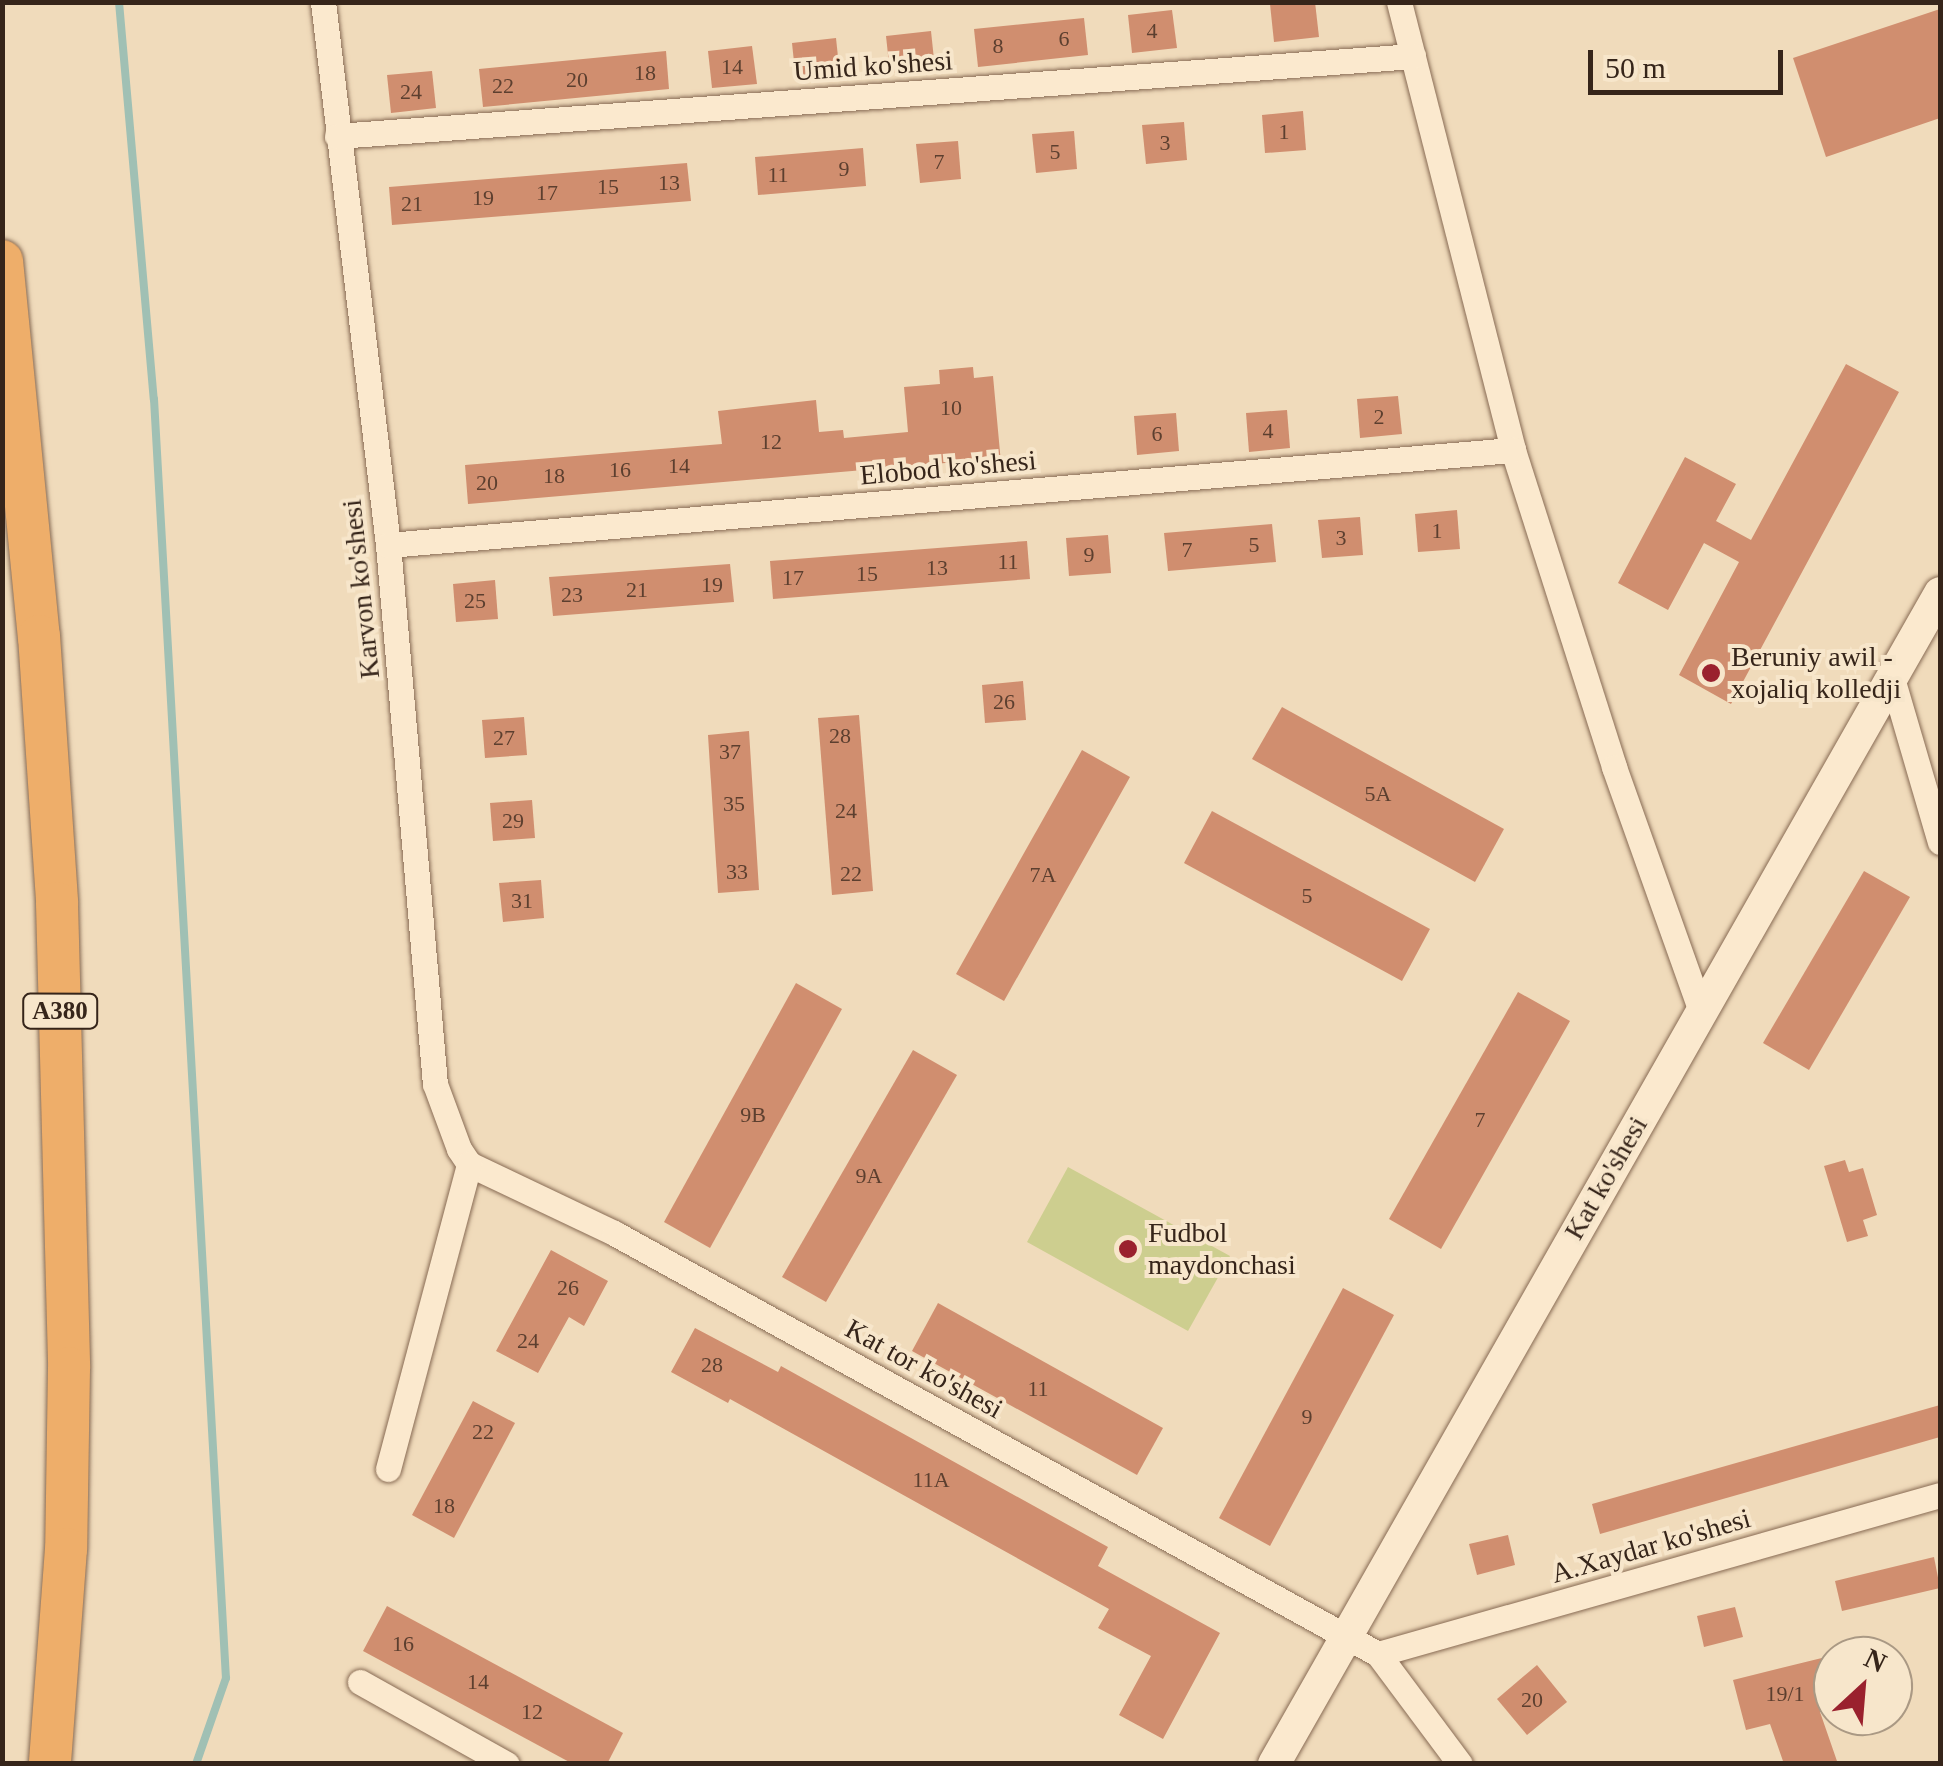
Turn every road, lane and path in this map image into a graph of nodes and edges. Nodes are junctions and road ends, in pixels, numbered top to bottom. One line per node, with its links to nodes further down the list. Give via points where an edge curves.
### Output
1 (323, 2): 4 (street, Karvon ko'shesi)
2 (1399, 2): 3 (street)
3 (1413, 56): 4 (street, Umid ko'shesi); 6 (street)
4 (337, 136): 7 (street, Karvon ko'shesi)
5 (2, 261): 18 (highway, A380, via 38,636 58,941 69,1368 66,1549)
6 (1513, 450): 7 (street, Elobod ko'shesi); 11 (street)
7 (388, 545): 12 (street, Karvon ko'shesi, via 435,1084)
8 (1940, 593): 9 (street, Kat ko'shesi)
9 (1892, 678): 10 (street); 11 (street, Kat ko'shesi)
10 (1940, 842)
11 (1701, 1011): 15 (street, Kat ko'shesi)
12 (469, 1164): 13 (street); 15 (street, Kat tor ko'shesi, via 614,1233)
13 (388, 1469)
14 (1940, 1496): 16 (street, A.Xaydar ko'shesi)
15 (1345, 1636): 16 (street, Kat tor ko'shesi); 20 (street, Kat ko'shesi)
16 (1378, 1654): 21 (street)
17 (360, 1682): 19 (street)
18 (50, 1764)
19 (507, 1764)
20 (1274, 1764)
21 (1460, 1764)

